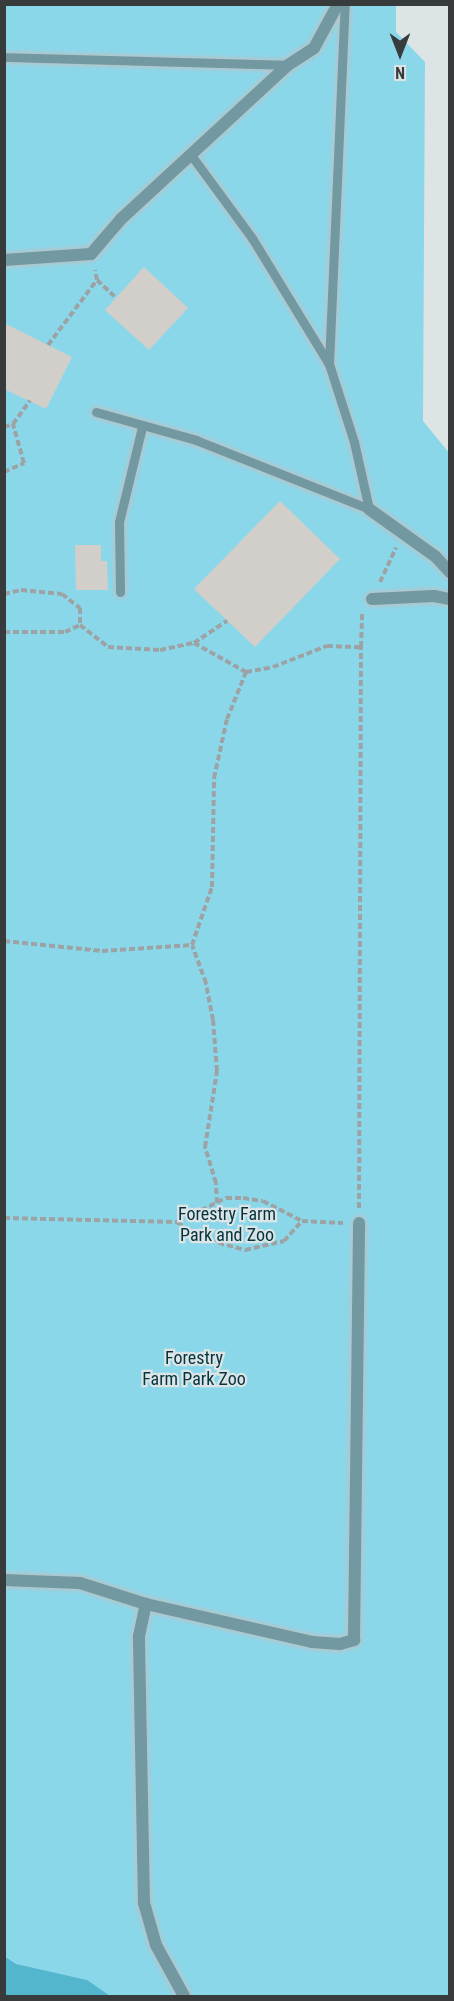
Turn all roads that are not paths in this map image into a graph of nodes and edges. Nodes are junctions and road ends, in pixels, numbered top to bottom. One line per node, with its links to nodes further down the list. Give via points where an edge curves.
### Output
1 (338, 4): 4 (street, via 314,48)
2 (345, 4): 7 (lane)
3 (4, 57): 4 (lane)
4 (288, 65): 5 (street)
5 (191, 155): 6 (street, via 91,254); 7 (lane, via 252,238)
6 (4, 260)
7 (328, 364): 10 (lane, via 354,442)
8 (96, 412): 9 (lane)
9 (142, 427): 10 (lane, via 196,440); 12 (lane, via 119,522)
10 (369, 509): 11 (street, via 435,556)
11 (450, 572)
12 (120, 591)
13 (372, 598): 14 (street)
14 (450, 599)
15 (359, 1223): 17 (street, via 354,1640 339,1644 312,1642)
16 (4, 1580): 17 (street, via 80,1583)
17 (146, 1604): 18 (street, via 139,1658 144,1904 156,1946)
18 (184, 1996)

